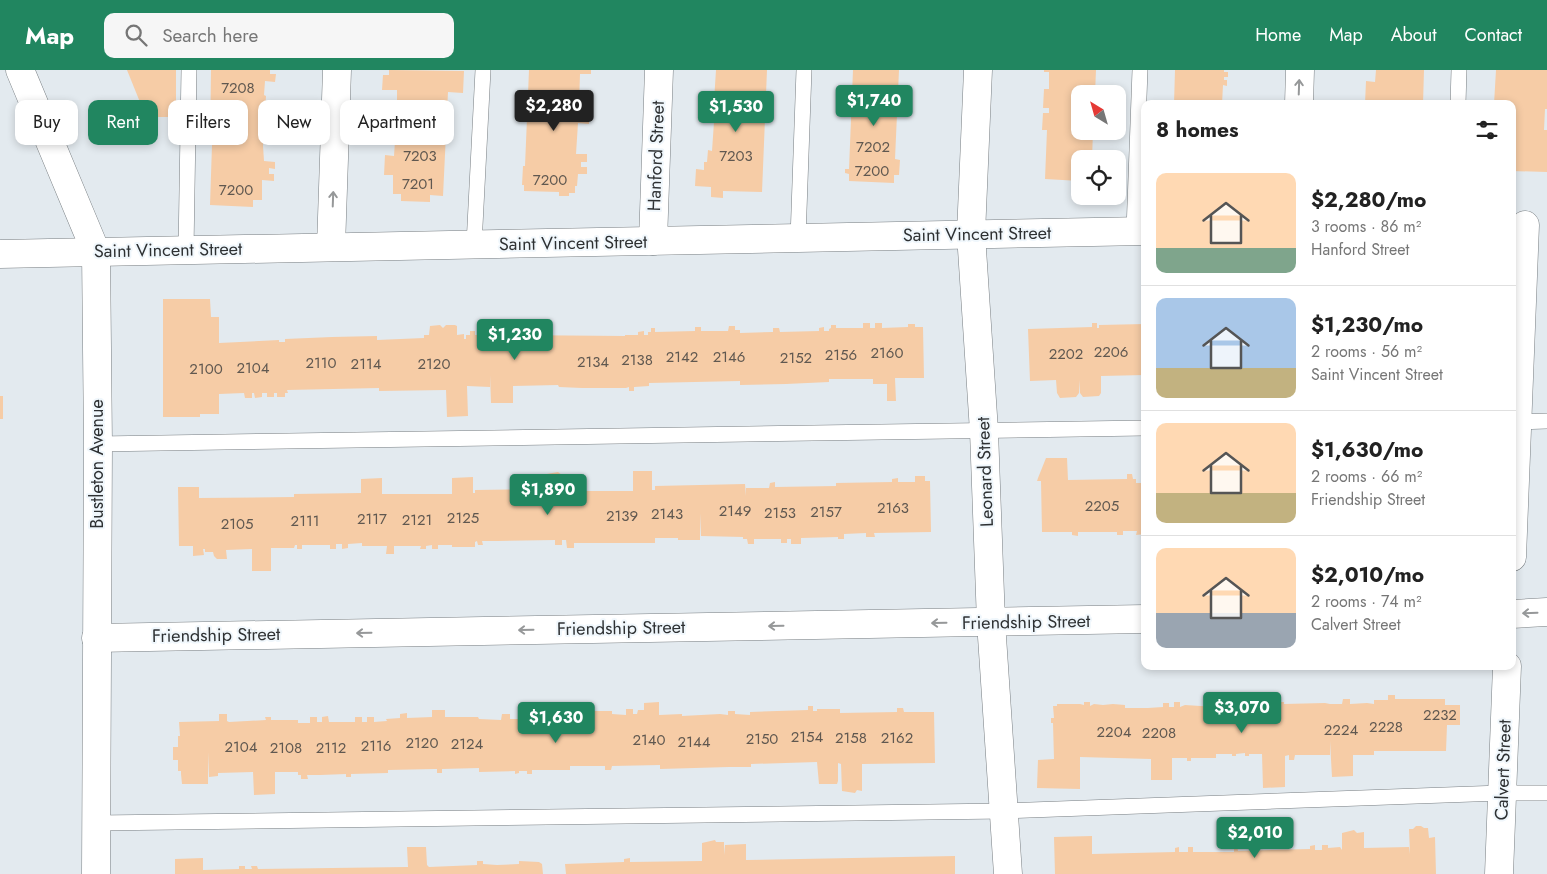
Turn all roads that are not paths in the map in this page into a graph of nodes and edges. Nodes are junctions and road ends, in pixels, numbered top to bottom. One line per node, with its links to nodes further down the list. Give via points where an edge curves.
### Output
1 (20, 70): 21 (street, Bustleton Avenue)
2 (189, 70): 20 (lane)
3 (337, 70): 19 (street, one-way to 3)
4 (483, 70): 18 (lane)
5 (659, 70): 17 (street, Hanford Street)
6 (804, 70): 16 (lane)
7 (978, 70): 15 (street, Leonard Street)
8 (1140, 70): 14 (lane)
9 (1300, 70): 11 (street, one-way to 9)
10 (1459, 70): 12 (lane)
11 (1299, 100)
12 (1458, 100)
13 (1528, 225): 23 (street)
14 (1139, 231): 15 (street, Saint Vincent Street)
15 (971, 234): 16 (street, Saint Vincent Street); 27 (street, Leonard Street)
16 (798, 239): 17 (street, Saint Vincent Street)
17 (653, 241): 18 (street, Saint Vincent Street)
18 (474, 245): 19 (street, Saint Vincent Street)
19 (331, 247): 20 (street, Saint Vincent Street)
20 (186, 250): 21 (street, Saint Vincent Street)
21 (96, 252): 22 (street, Saint Vincent Street); 28 (street, Bustleton Avenue)
22 (0, 254)
23 (1516, 407)
24 (1547, 421): 25 (lane)
25 (1516, 422)
26 (1141, 428): 27 (lane)
27 (984, 431): 28 (lane); 32 (street, Leonard Street)
28 (98, 444): 33 (street, Bustleton Avenue)
29 (1547, 612): 30 (street, one-way to 30)
30 (1516, 614)
31 (1141, 619): 32 (street, Friendship Street)
32 (991, 622): 33 (street, Friendship Street, one-way to 33); 37 (street, Leonard Street)
33 (96, 638): 38 (street, Bustleton Avenue)
34 (1507, 670): 35 (street, Calvert Street)
35 (1501, 793): 36 (lane); 37 (lane); 41 (street, Calvert Street)
36 (1547, 793)
37 (1004, 811): 38 (lane); 40 (street, Leonard Street)
38 (97, 823): 39 (street, Bustleton Avenue)
39 (96, 874)
40 (1008, 874)
41 (1499, 874)

